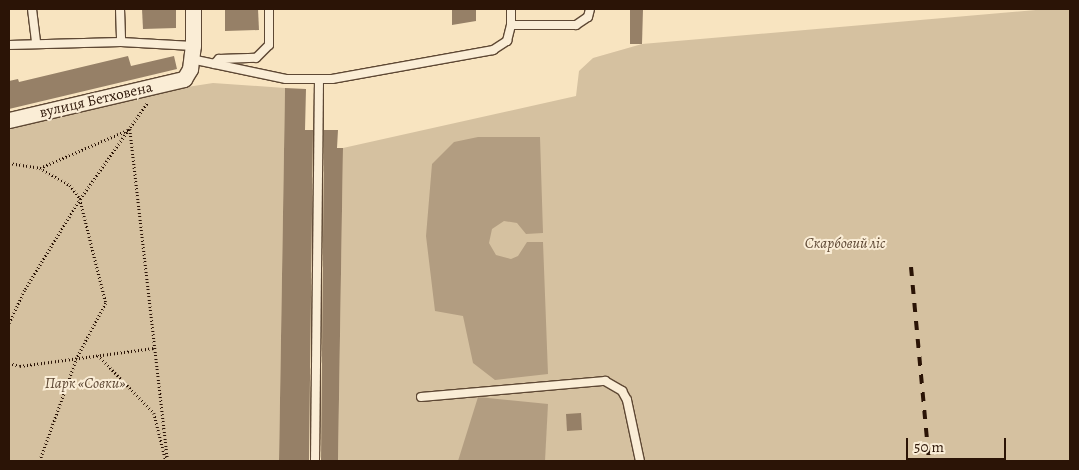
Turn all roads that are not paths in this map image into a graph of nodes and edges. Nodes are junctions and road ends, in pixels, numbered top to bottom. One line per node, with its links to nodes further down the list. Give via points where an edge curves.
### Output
1 (32, 9): 9 (lane)
2 (120, 9): 8 (lane)
3 (193, 9): 11 (street)
4 (269, 9): 12 (lane, via 269,45 256,58 219,59)
5 (510, 9): 7 (lane)
6 (590, 9): 7 (lane, via 588,17 576,25)
7 (511, 24): 13 (lane, via 507,41 493,50)
8 (121, 42): 9 (lane); 11 (lane)
9 (36, 44): 10 (lane)
10 (9, 45)
11 (192, 53): 12 (lane); 14 (street, вулиця Бетховена, via 184,79)
12 (214, 64): 13 (lane, via 286,79)
13 (319, 80): 16 (lane)
14 (9, 120)
15 (421, 396): 17 (lane, via 605,381 622,391 627,400)
16 (315, 461)
17 (640, 461)

